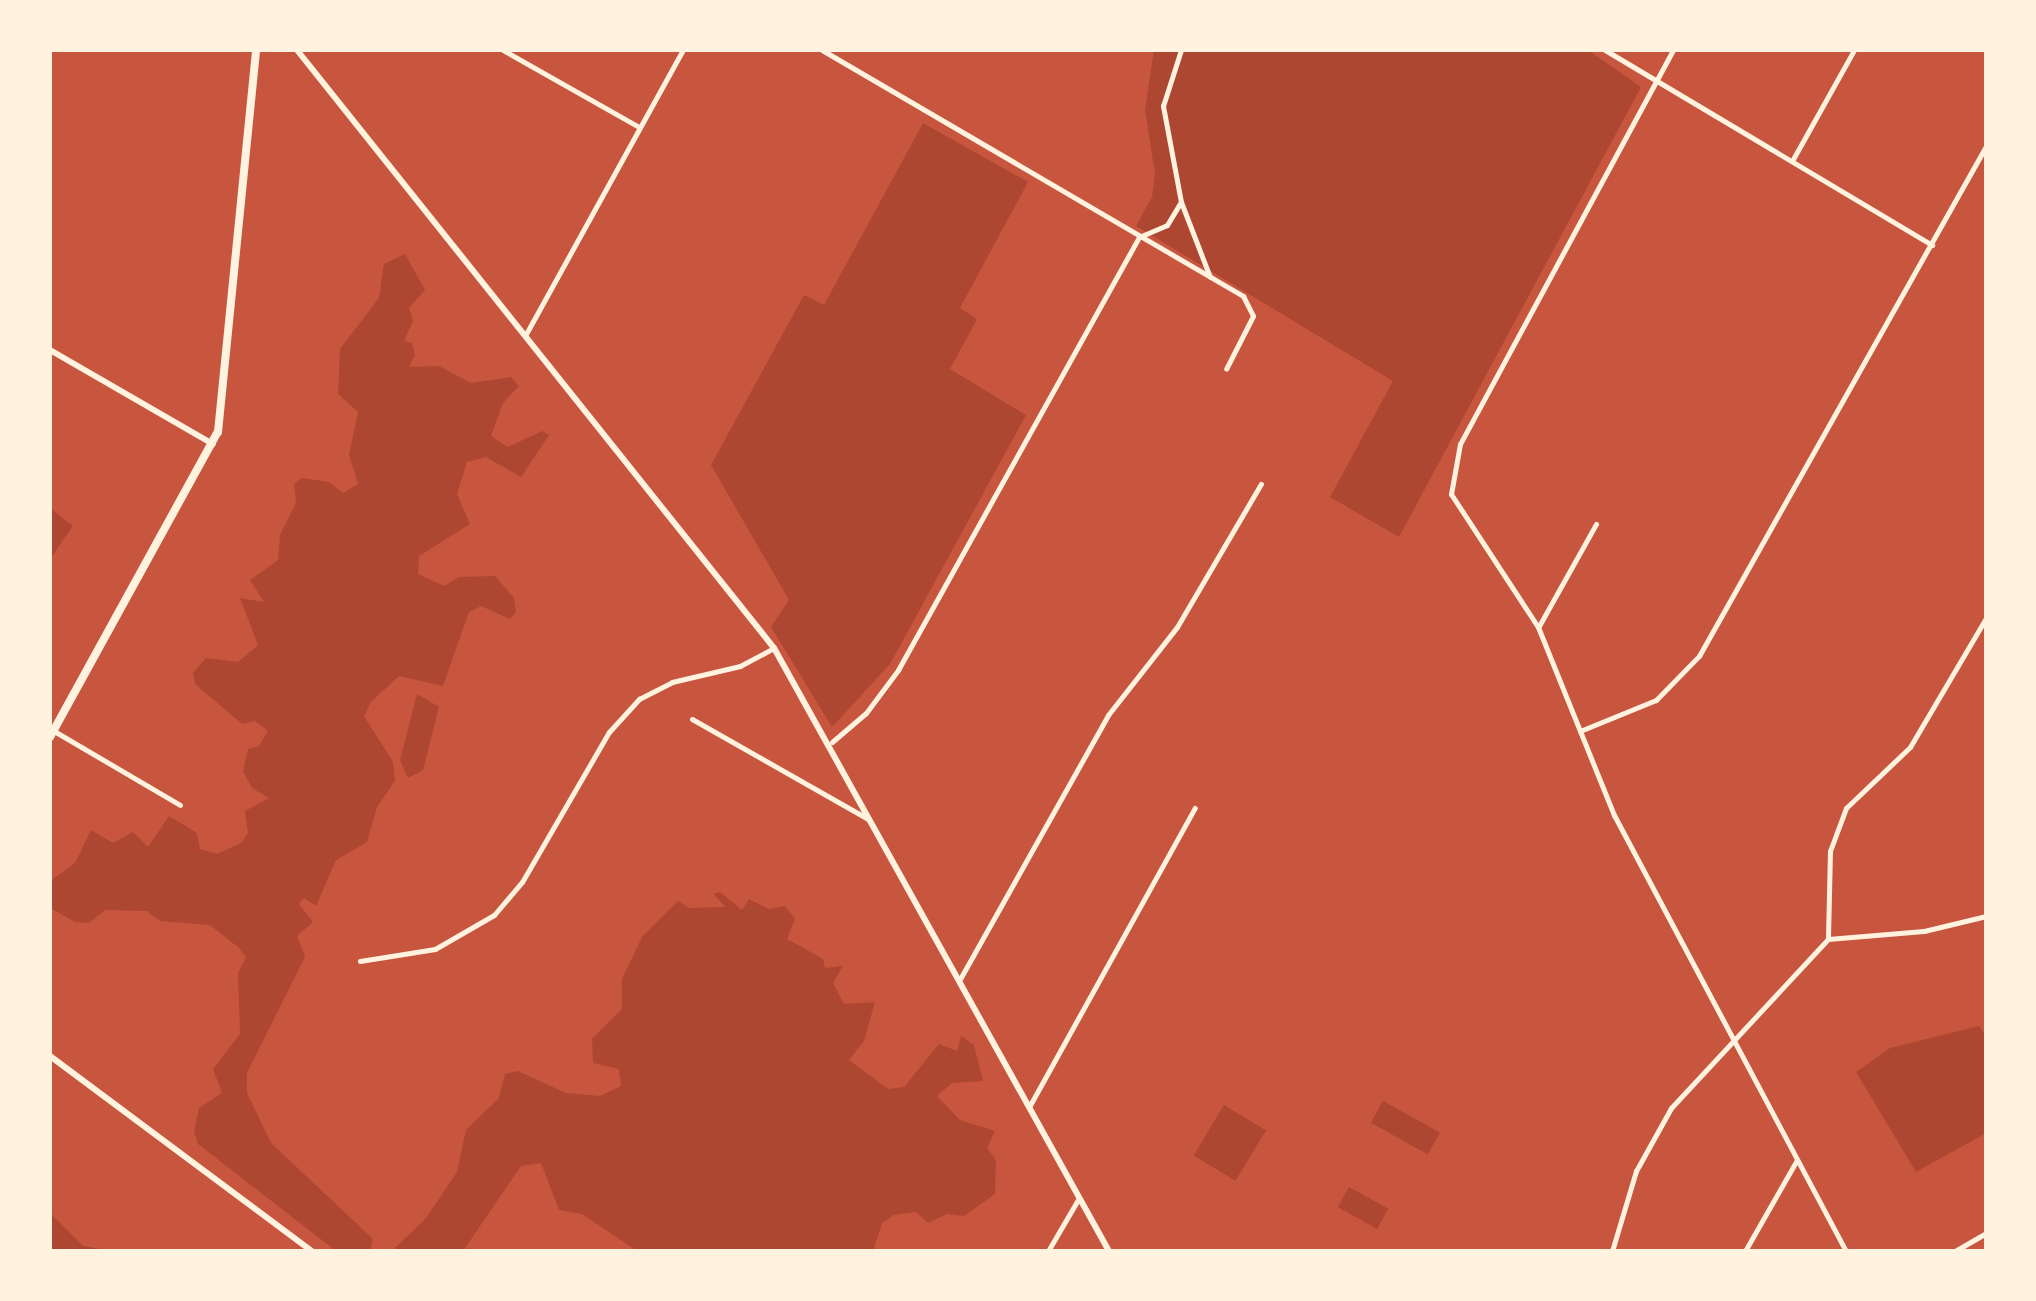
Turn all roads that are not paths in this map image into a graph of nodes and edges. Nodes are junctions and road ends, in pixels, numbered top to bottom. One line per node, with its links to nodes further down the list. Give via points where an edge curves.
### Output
1 (256, 50): 21 (main road, via 221,418)
2 (297, 50): 18 (street)
3 (502, 50): 11 (street)
4 (683, 50): 11 (street)
5 (822, 50): 15 (street)
6 (1181, 50): 14 (street, via 1164,106)
7 (1605, 50): 10 (street)
8 (1673, 50): 10 (street)
9 (1854, 50): 13 (street)
10 (1656, 81): 13 (street); 25 (street, via 1450,472 1458,509)
11 (640, 127): 18 (street)
12 (1986, 146): 16 (street)
13 (1792, 161): 16 (street)
14 (1181, 202): 15 (street, via 1167,225); 17 (street)
15 (1140, 237): 17 (street); 30 (street, via 898,670 866,713)
16 (1932, 245): 28 (street, via 1683,678 1640,709)
17 (1210, 277): 20 (street, via 1253,307)
18 (526, 334): 26 (street)
19 (50, 350): 21 (street)
20 (1226, 369)
21 (213, 444): 29 (main road)
22 (1261, 484): 37 (street, via 1177,627 1108,715)
23 (1596, 524): 25 (street)
24 (1986, 618): 35 (street, via 1910,747 1846,808 1830,852)
25 (1538, 627): 28 (street)
26 (774, 648): 30 (street); 36 (street, via 639,699 609,732 522,882 494,915 435,950)
27 (692, 719): 33 (street)
28 (1580, 731): 38 (street, via 1628,842)
29 (52, 734): 31 (street)
30 (832, 742): 33 (street)
31 (180, 805)
32 (1195, 808): 40 (street)
33 (873, 821): 37 (street)
34 (1986, 916): 35 (street, via 1924,932)
35 (1828, 939): 38 (street)
36 (360, 960)
37 (960, 979): 40 (street)
38 (1734, 1041): 41 (street); 47 (street, via 1658,1129 1626,1196)
39 (50, 1056): 44 (street)
40 (1028, 1107): 42 (street)
41 (1798, 1160): 48 (street); 49 (street)
42 (1079, 1198): 45 (street); 46 (street)
43 (1986, 1233): 50 (street)
44 (312, 1251)
45 (1048, 1251)
46 (1109, 1251)
47 (1612, 1251)
48 (1745, 1251)
49 (1846, 1251)
50 (1955, 1251)

